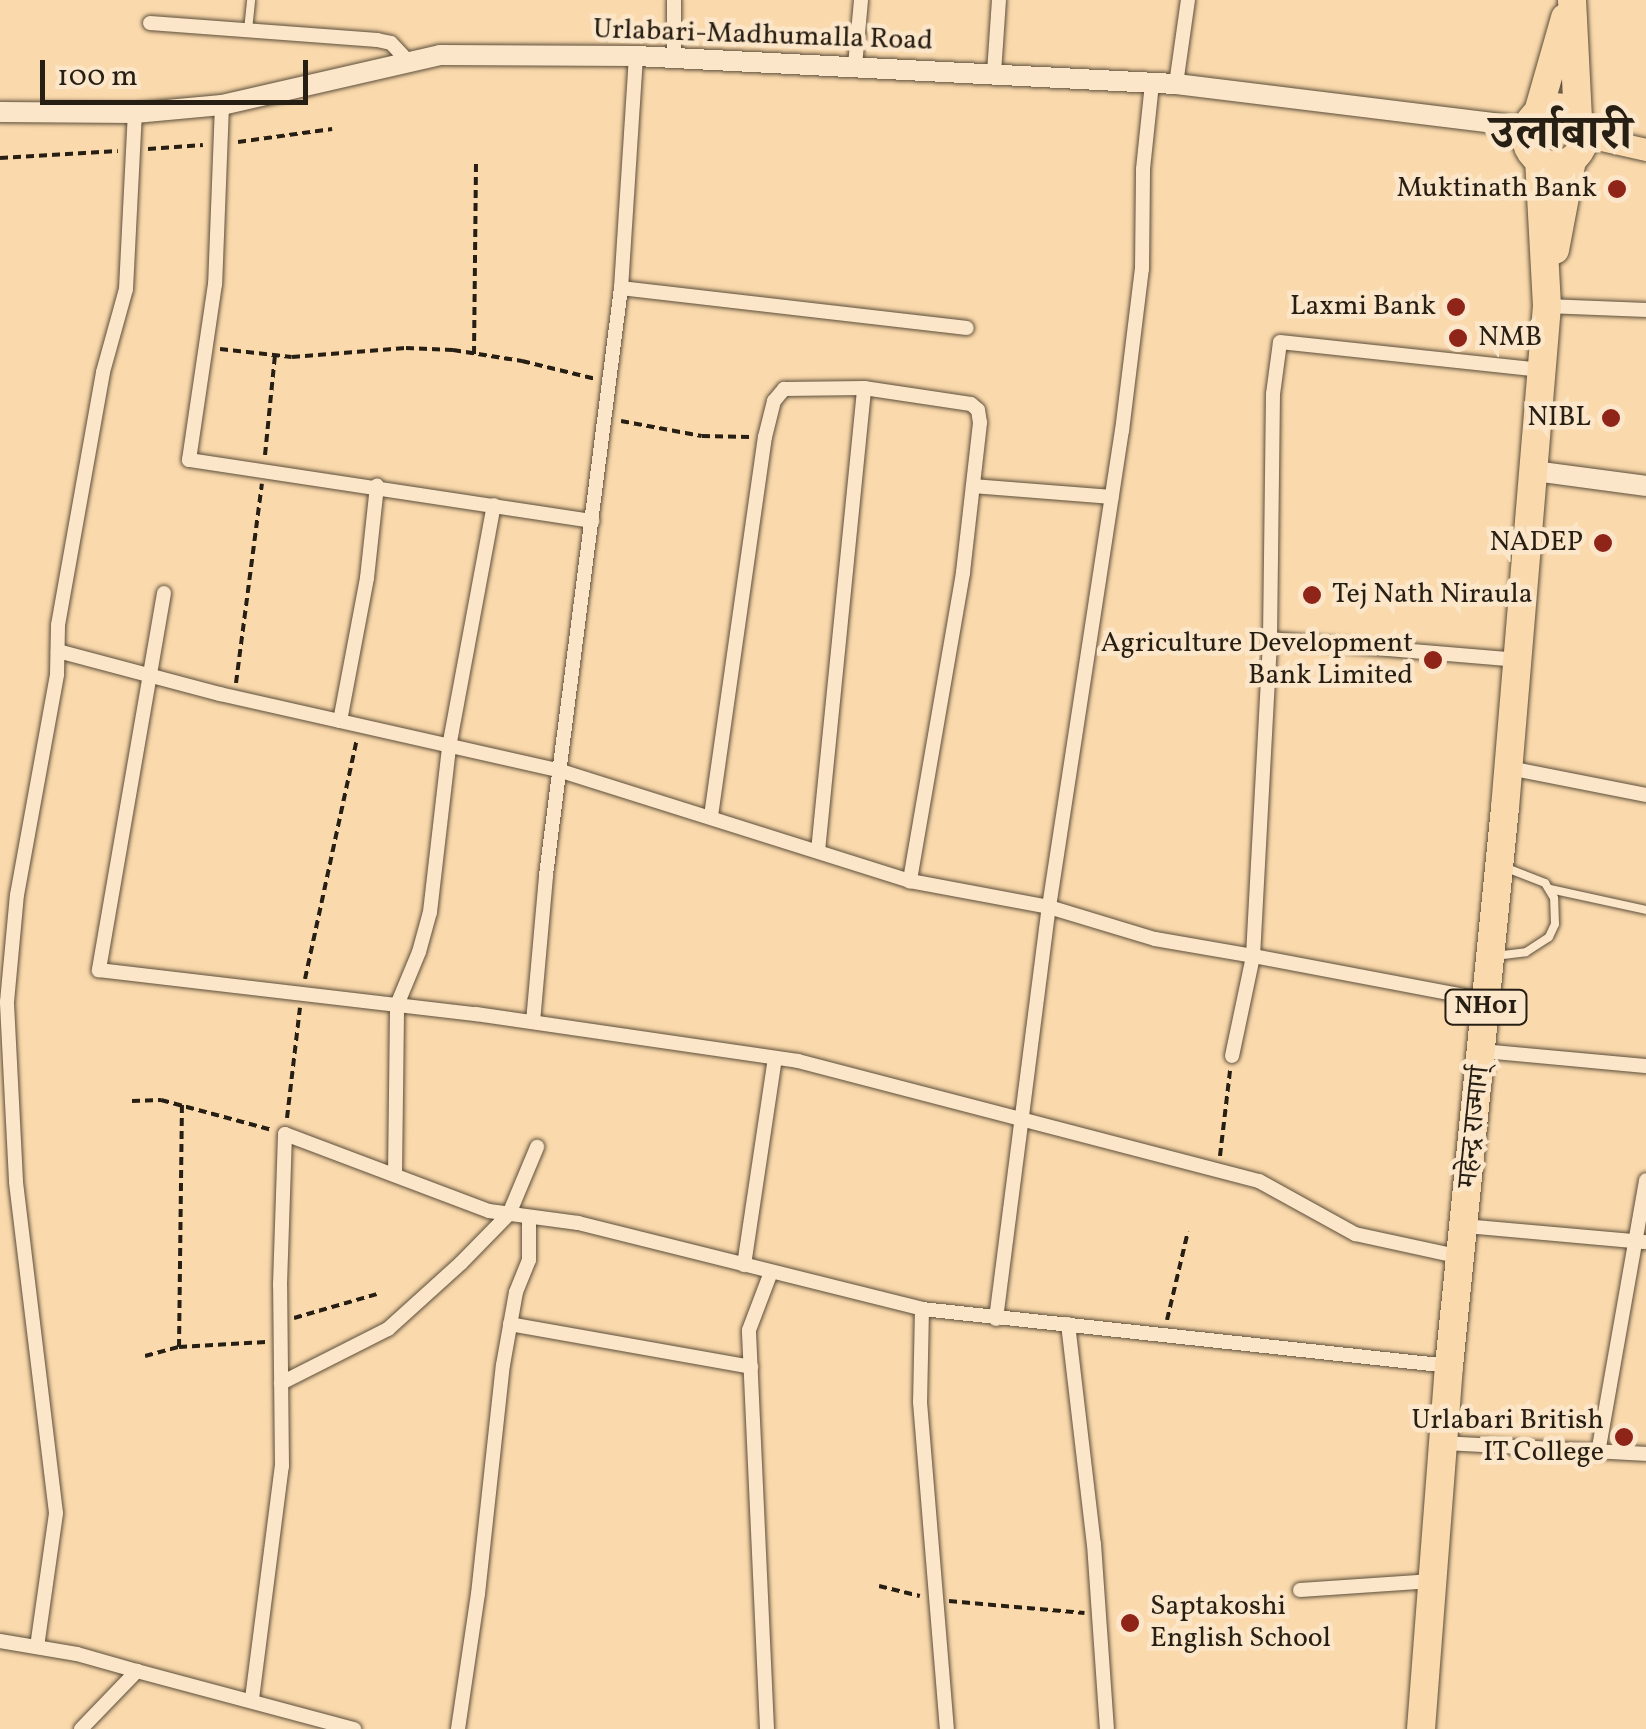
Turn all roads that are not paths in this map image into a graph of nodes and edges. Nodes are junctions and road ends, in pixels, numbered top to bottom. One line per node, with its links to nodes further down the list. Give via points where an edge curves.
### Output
1 (250, 0): 8 (lane)
2 (674, 0): 10 (street)
3 (861, 0): 12 (street)
4 (998, 0): 13 (street)
5 (1188, 0): 15 (street)
6 (1571, 0): 19 (highway, महेन्द्र राज्मार्ग् / NH01); 20 (highway, महेन्द्र राज्मार्ग् / NH01)
7 (150, 22): 8 (street)
8 (248, 32): 11 (street, via 377,40)
9 (636, 56): 10 (main road, Urlabari-Madhumalla Road); 11 (main road, Urlabari-Madhumalla Road); 23 (street)
10 (674, 58): 12 (main road, Urlabari-Madhumalla Road)
11 (408, 60): 16 (main road, Urlabari-Madhumalla Road)
12 (855, 66): 13 (main road, Urlabari-Madhumalla Road)
13 (994, 73): 14 (main road, Urlabari-Madhumalla Road)
14 (1152, 84): 15 (main road, Urlabari-Madhumalla Road); 33 (street, via 1142,269)
15 (1176, 84): 19 (main road, Urlabari-Madhumalla Road)
16 (222, 105): 18 (main road, Urlabari-Madhumalla Road); 30 (street, via 215,284 188,460)
17 (0, 112): 18 (main road, Urlabari-Madhumalla Road)
18 (135, 113): 38 (street, via 126,289 103,372)
19 (1533, 120): 20 (highway, via 1564,108); 22 (highway, via 1527,145)
20 (1578, 138): 21 (main road); 22 (highway, via 1555,165); 24 (highway, महेन्द्र राज्मार्ग् / NH01)
21 (1646, 150)
22 (1539, 160): 24 (highway, महेन्द्र राज्मार्ग् / NH01)
23 (622, 288): 26 (street); 35 (street)
24 (1548, 296): 25 (street); 27 (highway, महेन्द्र राज्मार्ग् / NH01)
25 (1646, 310)
26 (967, 328)
27 (1542, 370): 29 (highway, महेन्द्र राज्मार्ग् / NH01); 37 (street, via 1280,342 1273,394)
28 (864, 388): 31 (street, via 978,410); 46 (street, via 784,389 774,400); 47 (street)
29 (1534, 471): 32 (main road); 39 (highway, महेन्द्र राज्मार्ग् / NH01)
30 (377, 486): 34 (street); 41 (street)
31 (973, 486): 33 (street); 49 (street)
32 (1646, 486)
33 (1112, 496): 51 (street)
34 (494, 505): 35 (street); 42 (street)
35 (592, 521): 44 (street)
36 (164, 593): 40 (street)
37 (1270, 639): 39 (street); 53 (street)
38 (58, 650): 40 (street); 86 (street, via 17,896 7,1002 16,1182 56,1513)
39 (1518, 660): 43 (highway, महेन्द्र राज्मार्ग् / NH01)
40 (150, 676): 41 (street); 56 (street, via 98,970)
41 (340, 720): 42 (street)
42 (449, 746): 44 (street); 56 (street, via 430,912)
43 (1508, 768): 45 (street); 48 (highway, महेन्द्र राज्मार्ग् / NH01)
44 (562, 771): 46 (street); 57 (street)
45 (1646, 795)
46 (711, 816): 47 (street)
47 (818, 851): 49 (street)
48 (1500, 866): 50 (lane); 54 (highway, महेन्द्र राज्मार्ग् / NH01)
49 (910, 881): 51 (street)
50 (1550, 889): 52 (lane); 54 (lane, via 1555,924 1549,937 1526,952)
51 (1048, 907): 53 (street, via 1156,939); 62 (street)
52 (1646, 910)
53 (1253, 956): 55 (street); 59 (street)
54 (1491, 957): 55 (highway, महेन्द्र राज्मार्ग् / NH01)
55 (1487, 1000): 58 (highway, महेन्द्र राज्मार्ग् / NH01)
56 (397, 1005): 57 (street); 64 (street)
57 (533, 1022): 60 (street)
58 (1482, 1051): 61 (street); 68 (highway, महेन्द्र राज्मार्ग् / NH01)
59 (1232, 1056)
60 (775, 1058): 62 (street); 71 (street)
61 (1646, 1066)
62 (1018, 1119): 70 (street, via 1259,1181 1354,1234); 74 (street)
63 (537, 1147): 66 (street)
64 (395, 1176): 66 (street); 79 (street, via 285,1134)
65 (1646, 1180): 69 (street)
66 (509, 1214): 67 (street); 79 (street, via 388,1328)
67 (529, 1217): 71 (street); 75 (street, via 529,1260)
68 (1465, 1226): 69 (street); 70 (highway, महेन्द्र राज्मार्ग् / NH01)
69 (1642, 1242): 81 (street)
70 (1462, 1258): 77 (highway, महेन्द्र राज्मार्ग् / NH01)
71 (744, 1265): 72 (street)
72 (770, 1272): 73 (street); 78 (street, via 750,1330)
73 (922, 1309): 74 (street); 94 (street, via 920,1402)
74 (996, 1319): 76 (street)
75 (510, 1324): 78 (street); 92 (street)
76 (1068, 1324): 77 (street); 95 (street)
77 (1449, 1366): 80 (highway, महेन्द्र राज्मार्ग् / NH01)
78 (752, 1367): 93 (street)
79 (281, 1383): 88 (street, via 282,1466)
80 (1443, 1444): 81 (street); 83 (highway, महेन्द्र राज्मार्ग् / NH01)
81 (1598, 1453): 82 (street)
82 (1646, 1454)
83 (1432, 1581): 84 (street); 96 (highway, महेन्द्र राज्मार्ग् / NH01)
84 (1300, 1590)
85 (0, 1641): 86 (street)
86 (37, 1647): 87 (street)
87 (137, 1672): 88 (street); 90 (street)
88 (252, 1699): 89 (street)
89 (334, 1726): 91 (street)
90 (82, 1729)
91 (354, 1729)
92 (458, 1729)
93 (767, 1729)
94 (947, 1729)
95 (1107, 1729)
96 (1421, 1729)

